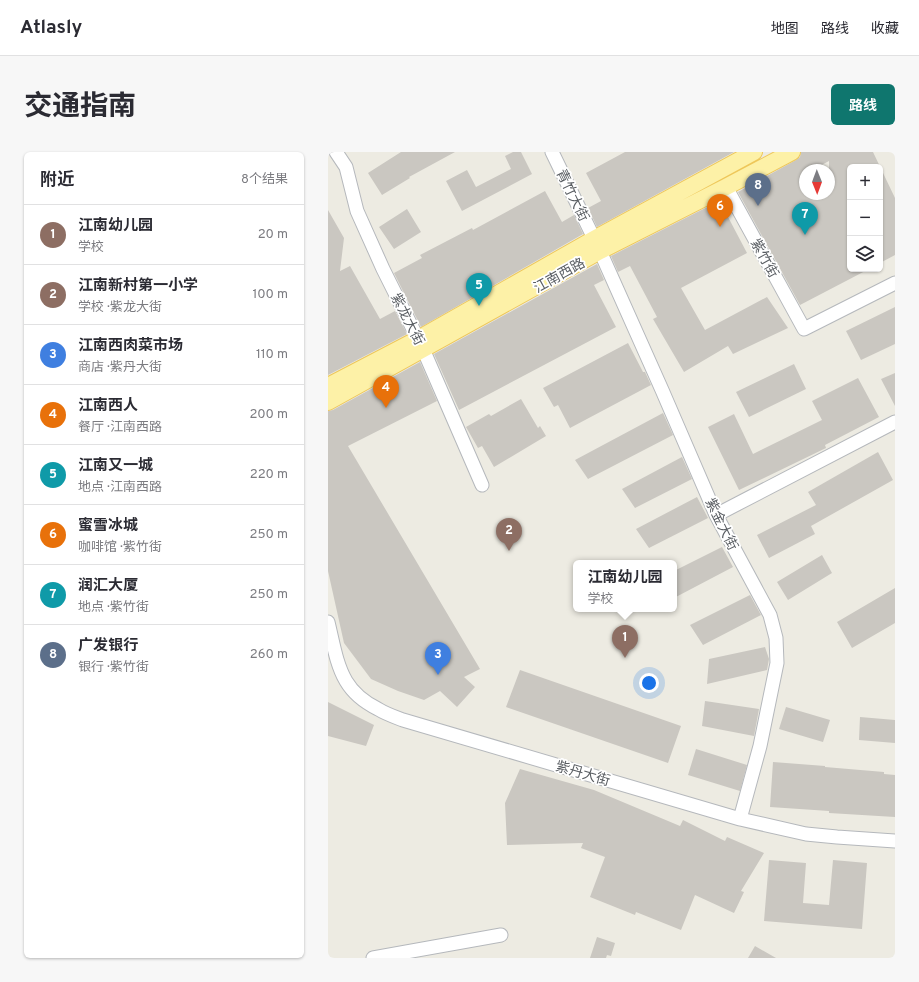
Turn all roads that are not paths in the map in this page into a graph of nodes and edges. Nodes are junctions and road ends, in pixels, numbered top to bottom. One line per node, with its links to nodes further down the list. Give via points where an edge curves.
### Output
1 (336, 152): 8 (street, 紫龙大街, via 346,167 358,211 377,256)
2 (552, 152): 6 (street, 青竹大街)
3 (754, 152): 6 (main road)
4 (792, 152): 5 (main road, 江南西路)
5 (726, 188): 6 (main road, 江南西路); 7 (street, 紫竹街, via 804,329)
6 (597, 245): 8 (main road); 13 (street, 紫金大街)
7 (895, 283)
8 (421, 344): 9 (main road); 10 (main road); 12 (street, 紫龙大街)
9 (328, 386)
10 (328, 402)
11 (895, 422): 13 (street)
12 (482, 485)
13 (716, 515): 15 (street, 紫金大街, via 770,615 776,638 777,663 760,746)
14 (328, 622): 15 (street, 紫丹大街, via 346,682 358,695 379,710 403,720)
15 (740, 819): 16 (street, 紫丹大街, via 806,834)
16 (895, 841)
17 (501, 934): 18 (street)
18 (436, 952): 19 (street)
19 (373, 958)

